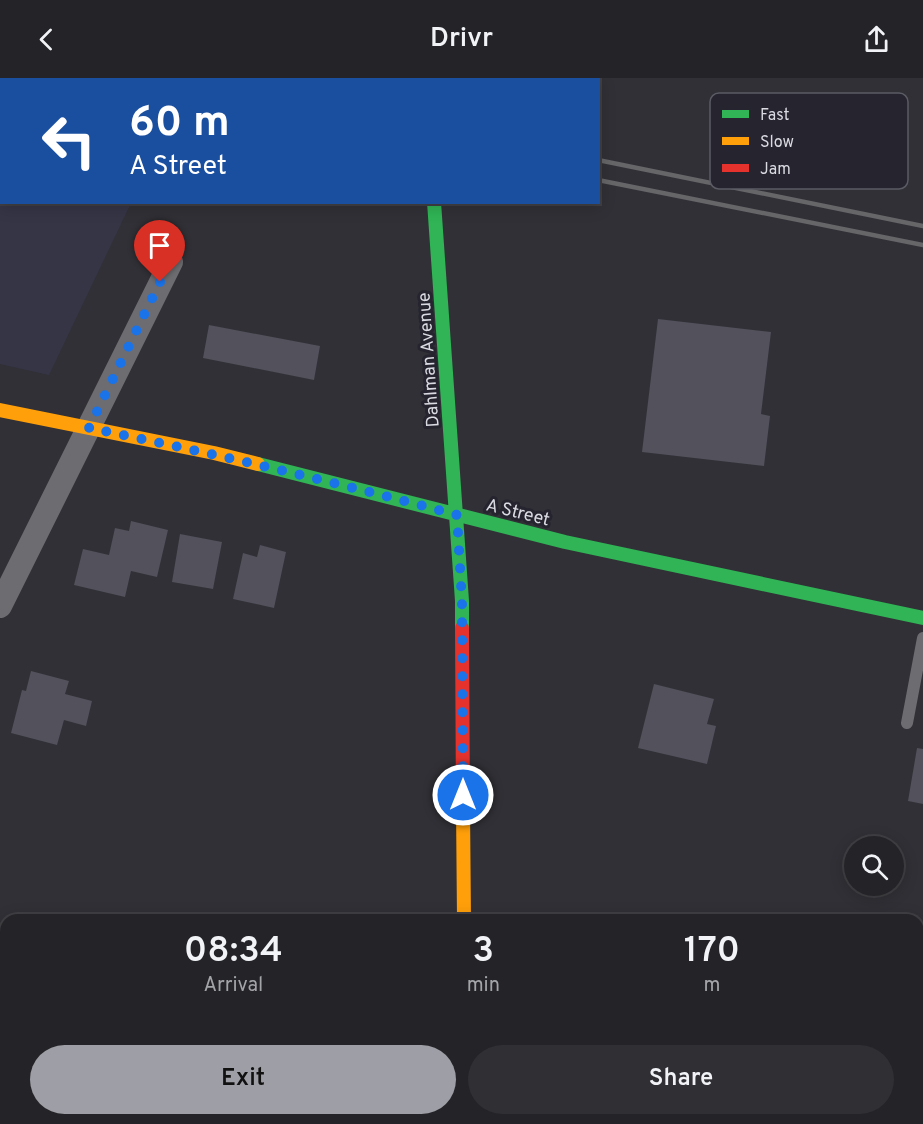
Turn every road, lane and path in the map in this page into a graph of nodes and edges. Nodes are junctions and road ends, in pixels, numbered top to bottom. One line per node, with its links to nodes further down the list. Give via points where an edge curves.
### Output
1 (434, 204): 5 (main road, Dahlman Avenue)
2 (171, 262): 4 (street)
3 (0, 410): 4 (main road, A Street)
4 (89, 428): 5 (main road, A Street, via 237,459); 6 (street)
5 (457, 515): 7 (main road, A Street, via 565,543); 10 (main road, Dahlman Avenue, via 462,601)
6 (0, 606)
7 (923, 618)
8 (923, 638): 9 (lane)
9 (907, 723)
10 (464, 914)

